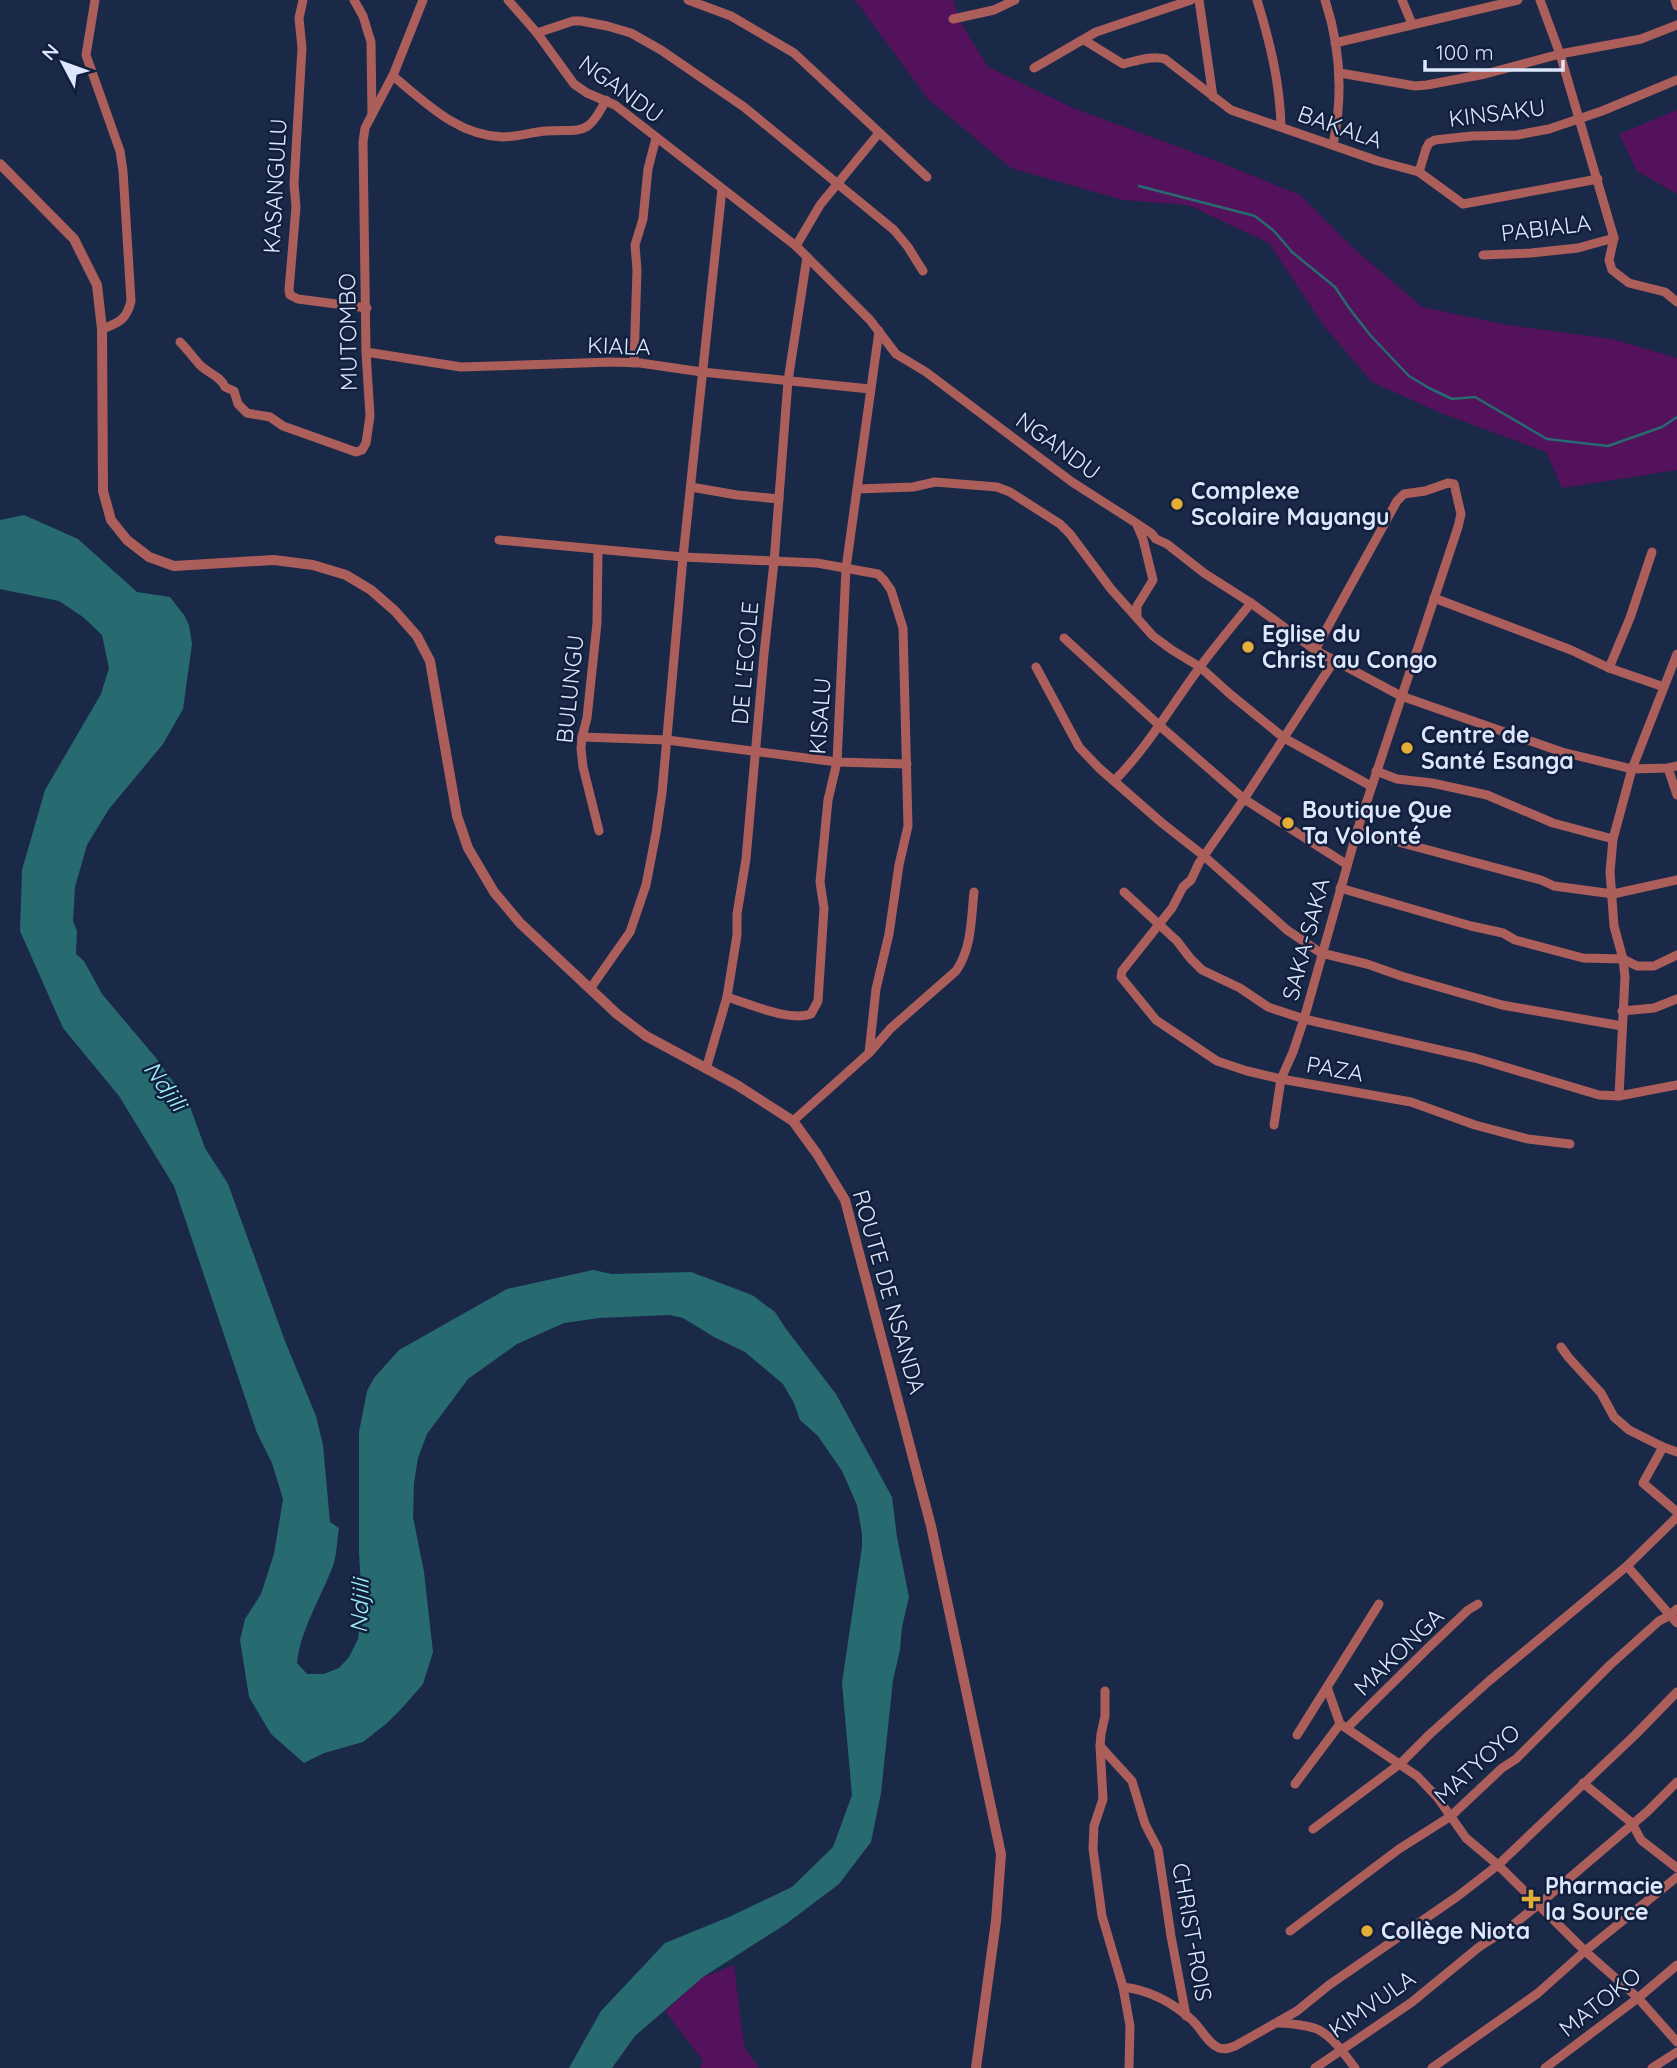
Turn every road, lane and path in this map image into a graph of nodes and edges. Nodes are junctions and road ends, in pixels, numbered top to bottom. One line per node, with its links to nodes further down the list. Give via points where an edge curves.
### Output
1 (95, 0): 49 (street, via 86,55 120,151 131,301 125,318)
2 (303, 0): 48 (street, KASANGULU, via 290,295)
3 (354, 0): 30 (street, via 371,42)
4 (424, 0): 26 (street, MUTOMBO)
5 (509, 0): 20 (street, NGANDU)
6 (688, 0): 33 (street, via 731,16 794,53)
7 (1015, 0): 17 (street)
8 (1191, 0): 21 (street)
9 (1199, 0): 28 (street)
10 (1257, 0): 32 (street, via 1272,48)
11 (1325, 0): 22 (street)
12 (1402, 0): 18 (street)
13 (1518, 0): 18 (street)
14 (1540, 0): 23 (street)
15 (1675, 0): 16 (street)
16 (1677, 6)
17 (953, 19)
18 (1412, 24): 22 (street)
19 (1677, 25): 23 (street, via 1641,38)
20 (537, 33): 29 (street, NGANDU, via 574,84); 40 (street, via 581,21 631,33 715,85)
21 (1084, 40): 24 (street); 28 (street, BAKALA, via 1123,64 1165,59)
22 (1335, 43): 25 (street)
23 (1560, 54): 25 (street, via 1427,85); 31 (street)
24 (1034, 68)
25 (1339, 73): 35 (street)
26 (393, 76): 29 (street, via 449,121 482,135 581,130 596,119); 30 (street, MUTOMBO)
27 (1677, 80): 31 (street, KINSAKU)
28 (1213, 97): 32 (street, BAKALA, via 1231,110)
29 (606, 100): 34 (street, NGANDU)
30 (372, 115): 48 (street, MUTOMBO, via 363,142)
31 (1579, 118): 37 (street, KINSAKU, via 1517,135 1435,140 1429,143); 39 (street)
32 (1281, 127): 35 (street, BAKALA)
33 (879, 133): 38 (street); 40 (street)
34 (656, 138): 41 (street, NGANDU); 53 (street, via 635,246)
35 (1333, 145): 37 (street, BAKALA)
36 (0, 164): 49 (street, ROUTE DE NSANDA, via 74,239 97,285)
37 (1419, 172): 39 (street, BAKALA, via 1463,204)
38 (928, 177)
39 (1598, 179): 42 (street)
40 (838, 183): 43 (street); 46 (street, via 894,230)
41 (722, 190): 43 (street, NGANDU); 54 (street)
42 (1614, 238): 44 (street, PABIALA, via 1578,248); 47 (street, via 1609,260 1612,270 1629,283 1665,292)
43 (796, 246): 45 (street, NGANDU)
44 (1483, 255)
45 (807, 257): 50 (street, NGANDU); 55 (street, DE L'ECOLE)
46 (923, 271)
47 (1677, 302)
48 (367, 308): 52 (street, MUTOMBO)
49 (102, 329): 107 (street, ROUTE DE NSANDA, via 103,491 111,520 149,557 174,566 274,560 313,565 346,575 395,611 417,636 430,661 457,816 468,848 494,892 520,923)
50 (879, 331): 56 (street, KISALU); 60 (street, NGANDU, via 896,354)
51 (180, 342): 52 (street, MUTOMBO, via 201,367 234,391 242,410 356,452 366,443 370,416)
52 (366, 352): 53 (street, KIALA, via 461,367)
53 (634, 363): 54 (street, KIALA)
54 (702, 372): 55 (street, KIALA); 57 (street)
55 (788, 381): 56 (street, KIALA); 59 (street, DE L'ECOLE)
56 (870, 389): 58 (street, KISALU)
57 (691, 487): 59 (street); 64 (street)
58 (857, 489): 66 (street, KISALU); 69 (street, via 935,482 1010,492 1060,524)
59 (779, 499): 65 (street, DE L'ECOLE)
60 (1136, 523): 68 (street, NGANDU); 69 (street, via 1153,580 1138,606)
61 (499, 540): 62 (street)
62 (598, 551): 64 (street); 80 (street, BULUNGU, via 597,623)
63 (1652, 552): 76 (street)
64 (683, 557): 65 (street); 82 (street)
65 (774, 562): 66 (street); 83 (street, DE L'ECOLE)
66 (846, 568): 84 (street, KISALU); 85 (street, via 878,574 884,580 903,628)
67 (1434, 598): 71 (street, SAKA-SAKA, via 1461,514 1454,484 1448,483 1397,501); 76 (street); 78 (street, SAKA-SAKA)
68 (1251, 603): 71 (street, NGANDU); 75 (street)
69 (1138, 618): 75 (street, via 1153,636)
70 (1064, 638): 79 (street)
71 (1315, 650): 73 (street, NGANDU)
72 (1677, 654): 77 (street)
73 (1334, 661): 78 (street, NGANDU); 81 (street)
74 (1035, 667): 89 (street, via 1079,747)
75 (1200, 667): 79 (street); 81 (street)
76 (1609, 668): 77 (street)
77 (1664, 687): 87 (street)
78 (1401, 696): 87 (street, NGANDU, via 1562,752); 88 (street, SAKA-SAKA)
79 (1160, 726): 89 (street); 92 (street)
80 (582, 737): 82 (street); 93 (street, BULUNGU, via 583,767)
81 (1284, 738): 90 (street); 92 (street)
82 (667, 740): 83 (street); 107 (street, via 646,885 630,932)
83 (756, 750): 84 (street); 108 (street, DE L'ECOLE)
84 (837, 762): 85 (street); 108 (street, KISALU, via 828,800 820,882 824,908 816,1007 802,1017 789,1016)
85 (907, 764): 113 (street, via 908,826 876,989)
86 (1672, 767): 87 (street, NGANDU); 91 (street)
87 (1632, 768): 95 (street)
88 (1376, 771): 90 (street, SAKA-SAKA); 95 (street, via 1487,795 1553,823)
89 (1114, 781): 96 (street)
90 (1371, 786): 94 (street, SAKA-SAKA)
91 (1677, 795)
92 (1244, 799): 96 (street); 97 (street)
93 (599, 831)
94 (1356, 831): 97 (street, SAKA-SAKA); 102 (street, via 1554,886)
95 (1613, 839): 102 (street)
96 (1204, 856): 103 (street); 104 (street, via 1287,930)
97 (1346, 864): 99 (street, SAKA-SAKA)
98 (1677, 880): 102 (street)
99 (1340, 888): 104 (street, SAKA-SAKA); 106 (street, via 1583,958)
100 (974, 892): 113 (street, via 964,960)
101 (1124, 892): 103 (street)
102 (1613, 894): 106 (street, via 1614,926)
103 (1158, 925): 111 (street, via 1202,970 1268,1007); 115 (street, PAZA, via 1121,977 1156,1020 1212,1059)
104 (1321, 953): 111 (street, SAKA-SAKA); 112 (street, via 1502,1005)
105 (1677, 954): 106 (street, via 1654,966 1637,966)
106 (1623, 959): 110 (street)
107 (590, 989): 114 (street, ROUTE DE NSANDA, via 646,1036)
108 (727, 997): 114 (street, DE L'ECOLE)
109 (1677, 999): 110 (street, via 1654,1008)
110 (1622, 1011): 112 (street)
111 (1304, 1019): 115 (street, SAKA-SAKA); 117 (street, via 1475,1058 1599,1095)
112 (1622, 1026): 117 (street)
113 (869, 1053): 118 (street)
114 (706, 1069): 118 (street, ROUTE DE NSANDA)
115 (1281, 1079): 119 (street, SAKA-SAKA); 120 (street, PAZA, via 1411,1102 1528,1139)
116 (1677, 1085): 117 (street)
117 (1619, 1096)
118 (793, 1121): 158 (street, ROUTE DE NSANDA, via 845,1200 931,1526 1001,1854)
119 (1274, 1125)
120 (1570, 1144)
121 (1561, 1347): 122 (street, via 1601,1393 1614,1417)
122 (1663, 1447): 123 (street); 124 (street, via 1643,1483)
123 (1677, 1452)
124 (1677, 1511)
125 (1677, 1517): 126 (street)
126 (1627, 1566): 129 (street); 136 (street, via 1480,1689)
127 (1379, 1604): 130 (street)
128 (1478, 1604): 133 (street, MAKONGA)
129 (1674, 1616): 140 (street, MATYOYO, via 1659,1621 1517,1759)
130 (1327, 1687): 133 (street); 134 (street)
131 (1105, 1691): 135 (street)
132 (1677, 1692): 138 (street)
133 (1344, 1726): 136 (street); 139 (street, MAKONGA, via 1334,1730)
134 (1297, 1735)
135 (1100, 1746): 150 (street, via 1103,1794 1093,1849 1102,1916); 152 (street, CHRIST-ROIS, via 1132,1781 1158,1849)
136 (1401, 1763): 140 (street); 142 (street)
137 (1677, 1782): 141 (street, KIMVULA)
138 (1583, 1783): 141 (street); 143 (street)
139 (1294, 1784)
140 (1451, 1816): 143 (street, via 1466,1838); 147 (street, MATYOYO)
141 (1632, 1823): 144 (street, via 1641,1840); 146 (street, KIMVULA)
142 (1313, 1829)
143 (1498, 1865): 146 (street); 153 (street)
144 (1677, 1868)
145 (1677, 1877): 148 (street)
146 (1538, 1905): 148 (street); 155 (street, KIMVULA, via 1412,2002)
147 (1290, 1931)
148 (1585, 1951): 151 (street); 162 (street, via 1538,1993)
149 (1677, 1965): 151 (street, MATOKO)
150 (1123, 1987): 152 (street, via 1149,1992); 157 (street, via 1130,2026)
151 (1638, 1998): 154 (street); 163 (street, MATOKO)
152 (1186, 2016): 153 (street, via 1214,2046 1227,2049)
153 (1277, 2023): 155 (street, via 1317,2029)
154 (1677, 2042)
155 (1341, 2049): 160 (street, KIMVULA); 161 (street)
156 (1673, 2054): 164 (street); 165 (street)
157 (1129, 2064): 159 (street)
158 (975, 2068)
159 (1122, 2068)
160 (1315, 2068)
161 (1355, 2068)
162 (1432, 2068)
163 (1545, 2068)
164 (1652, 2068)
165 (1658, 2068)

